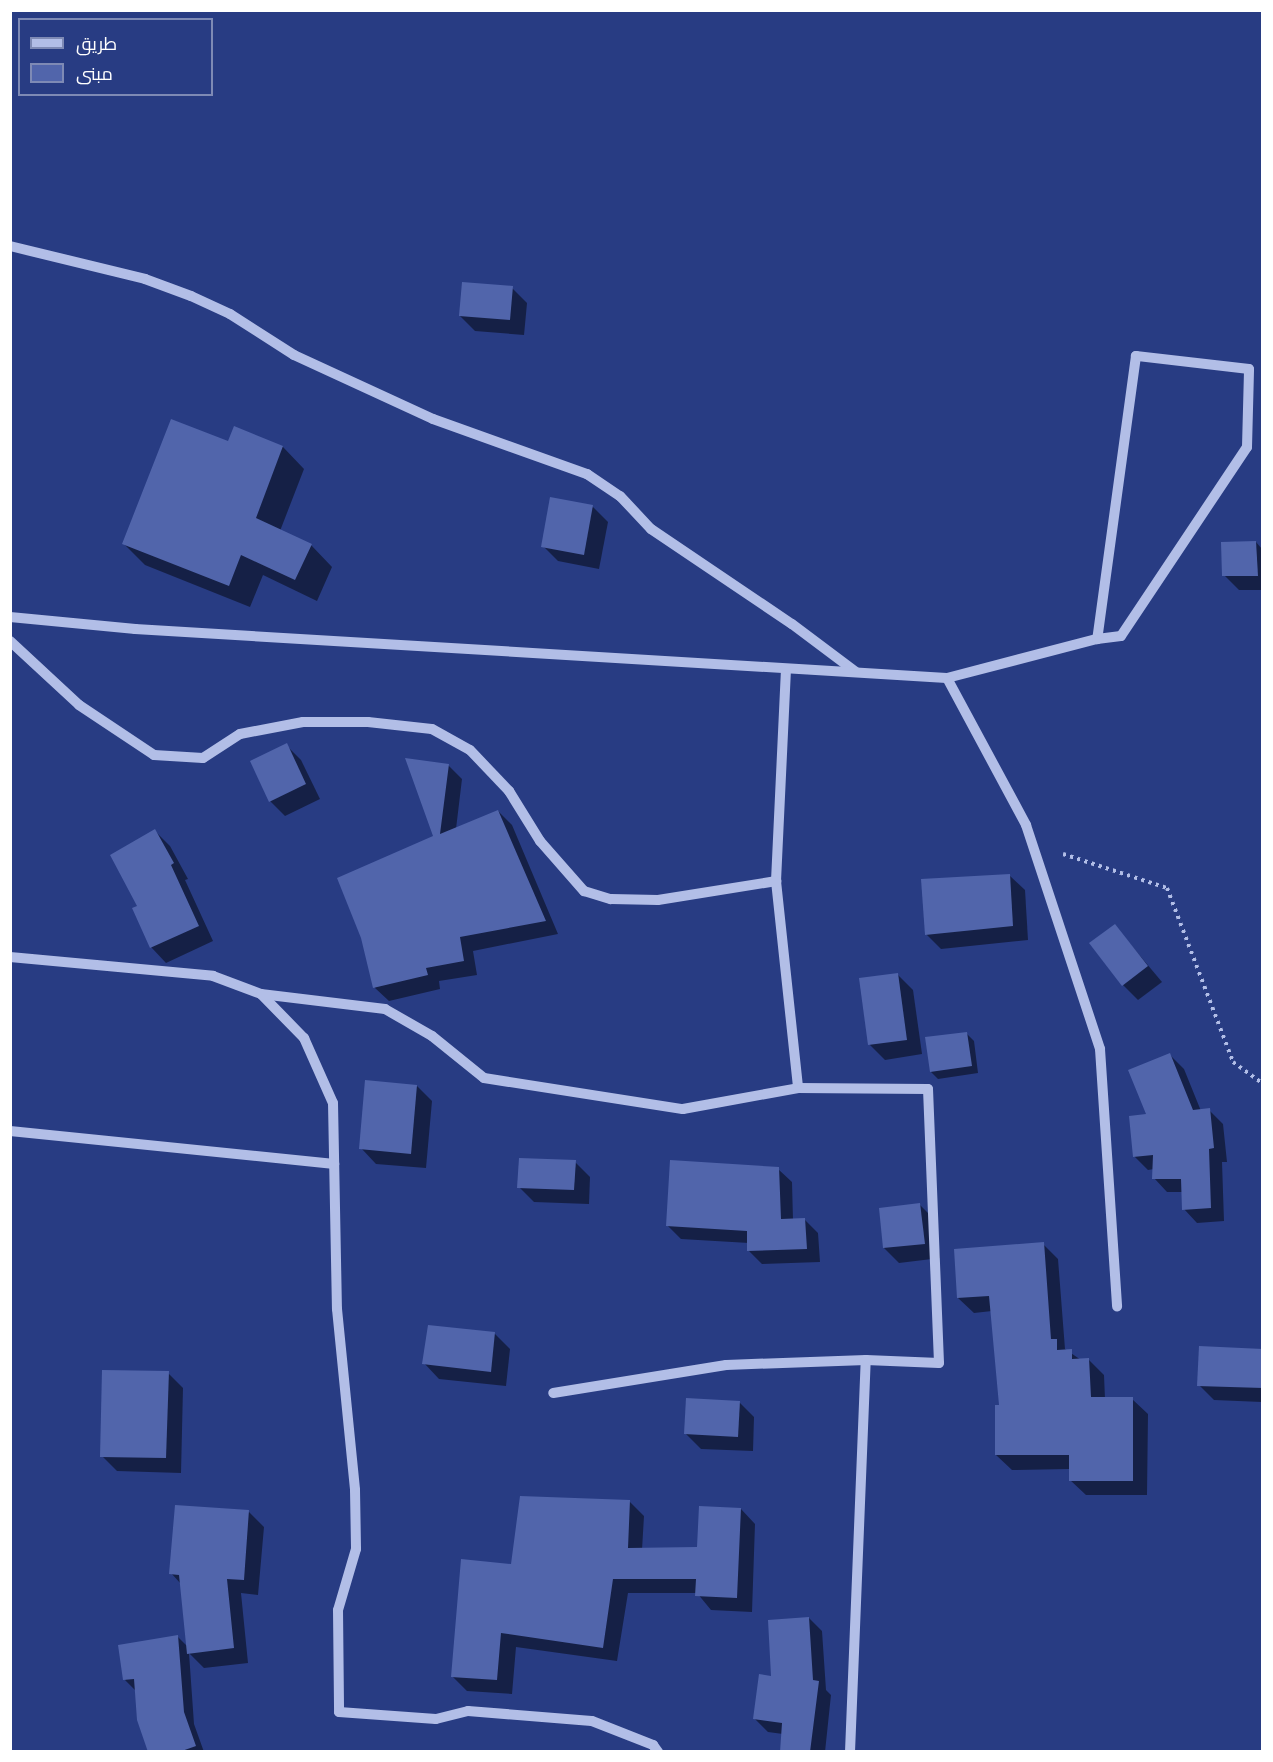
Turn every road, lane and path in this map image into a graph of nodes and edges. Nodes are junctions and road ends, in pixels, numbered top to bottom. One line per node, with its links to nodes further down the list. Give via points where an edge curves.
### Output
1 (10, 246): 6 (street, via 145,279 191,296 230,314 294,355 433,419 587,474 620,496 651,529)
2 (10, 617): 5 (street, via 135,629)
3 (1096, 639): 3 (street, via 1136,356 1250,369 1247,447 1120,636); 7 (street)
4 (10, 641): 9 (street, via 79,705 154,754 203,758 240,734 303,722 368,722 432,729 470,750 509,791 540,841 584,891 611,899 658,900)
5 (786, 669): 6 (street); 9 (street)
6 (856, 672): 7 (street)
7 (947, 678): 8 (street)
8 (1033, 845): 12 (path, via 1167,888 1233,1062); 16 (street, via 1100,1050)
9 (776, 881): 13 (street)
10 (10, 957): 11 (street, via 213,976)
11 (261, 994): 13 (street, via 385,1009 432,1036 484,1078 683,1109); 15 (street, via 304,1038 333,1103)
12 (1263, 1083)
13 (798, 1088): 17 (street, via 928,1089 939,1363)
14 (10, 1131): 15 (street)
15 (334, 1164): 19 (street, via 337,1309 355,1490 356,1549 338,1610 339,1712 436,1719 468,1711 592,1721 653,1745)
16 (1117, 1306)
17 (866, 1360): 18 (street, via 726,1365); 20 (street)
18 (553, 1393)
19 (658, 1752)
20 (850, 1752)

